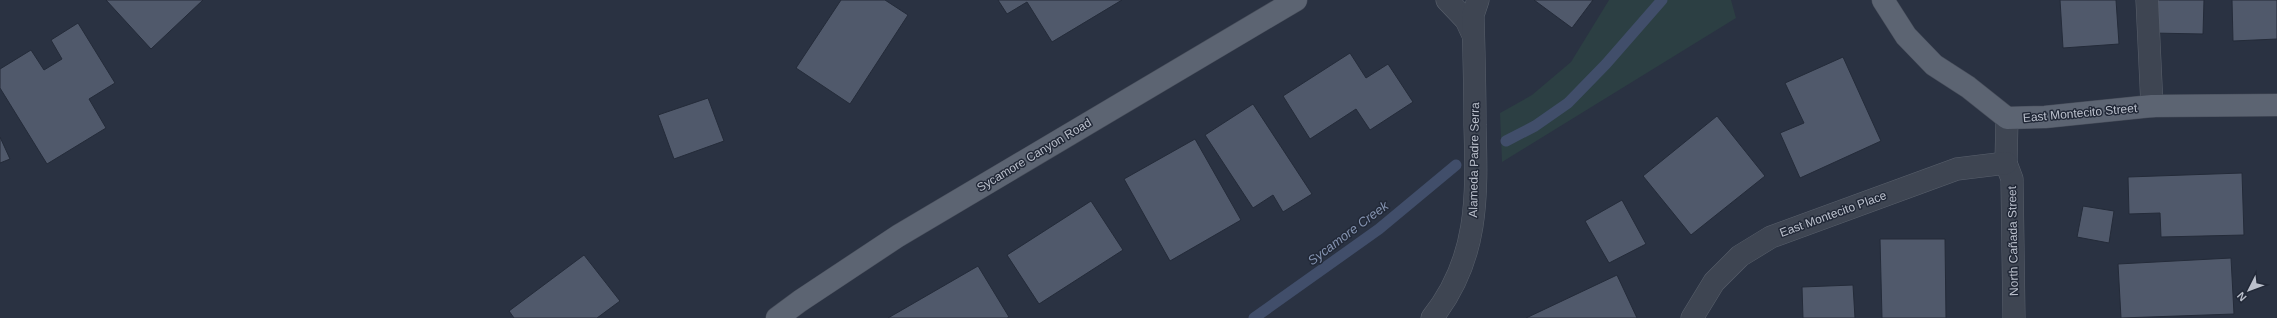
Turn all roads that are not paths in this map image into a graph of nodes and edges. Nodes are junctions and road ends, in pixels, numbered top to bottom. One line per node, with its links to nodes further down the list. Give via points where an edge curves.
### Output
1 (1296, 0): 10 (main road, Sycamore Canyon Road, via 898,236)
2 (1447, 0): 5 (street, via 1466,20)
3 (1883, 0): 8 (main road, East Montecito Street, via 1906,36 1934,65 1968,87)
4 (2147, 0): 7 (street)
5 (1472, 13): 11 (street, Alameda Padre Serra, via 1476,171 1472,235 1459,276)
6 (2277, 105): 7 (main road, East Montecito Street)
7 (2152, 106): 8 (main road, East Montecito Street, via 2045,117)
8 (2007, 118): 9 (street, North Cañada Street)
9 (2006, 163): 12 (street, East Montecito Place, via 1957,169 1771,237 1740,256 1714,282); 13 (street, North Cañada Street, via 2012,179)
10 (777, 318)
11 (1432, 318)
12 (1692, 318)
13 (2014, 318)

